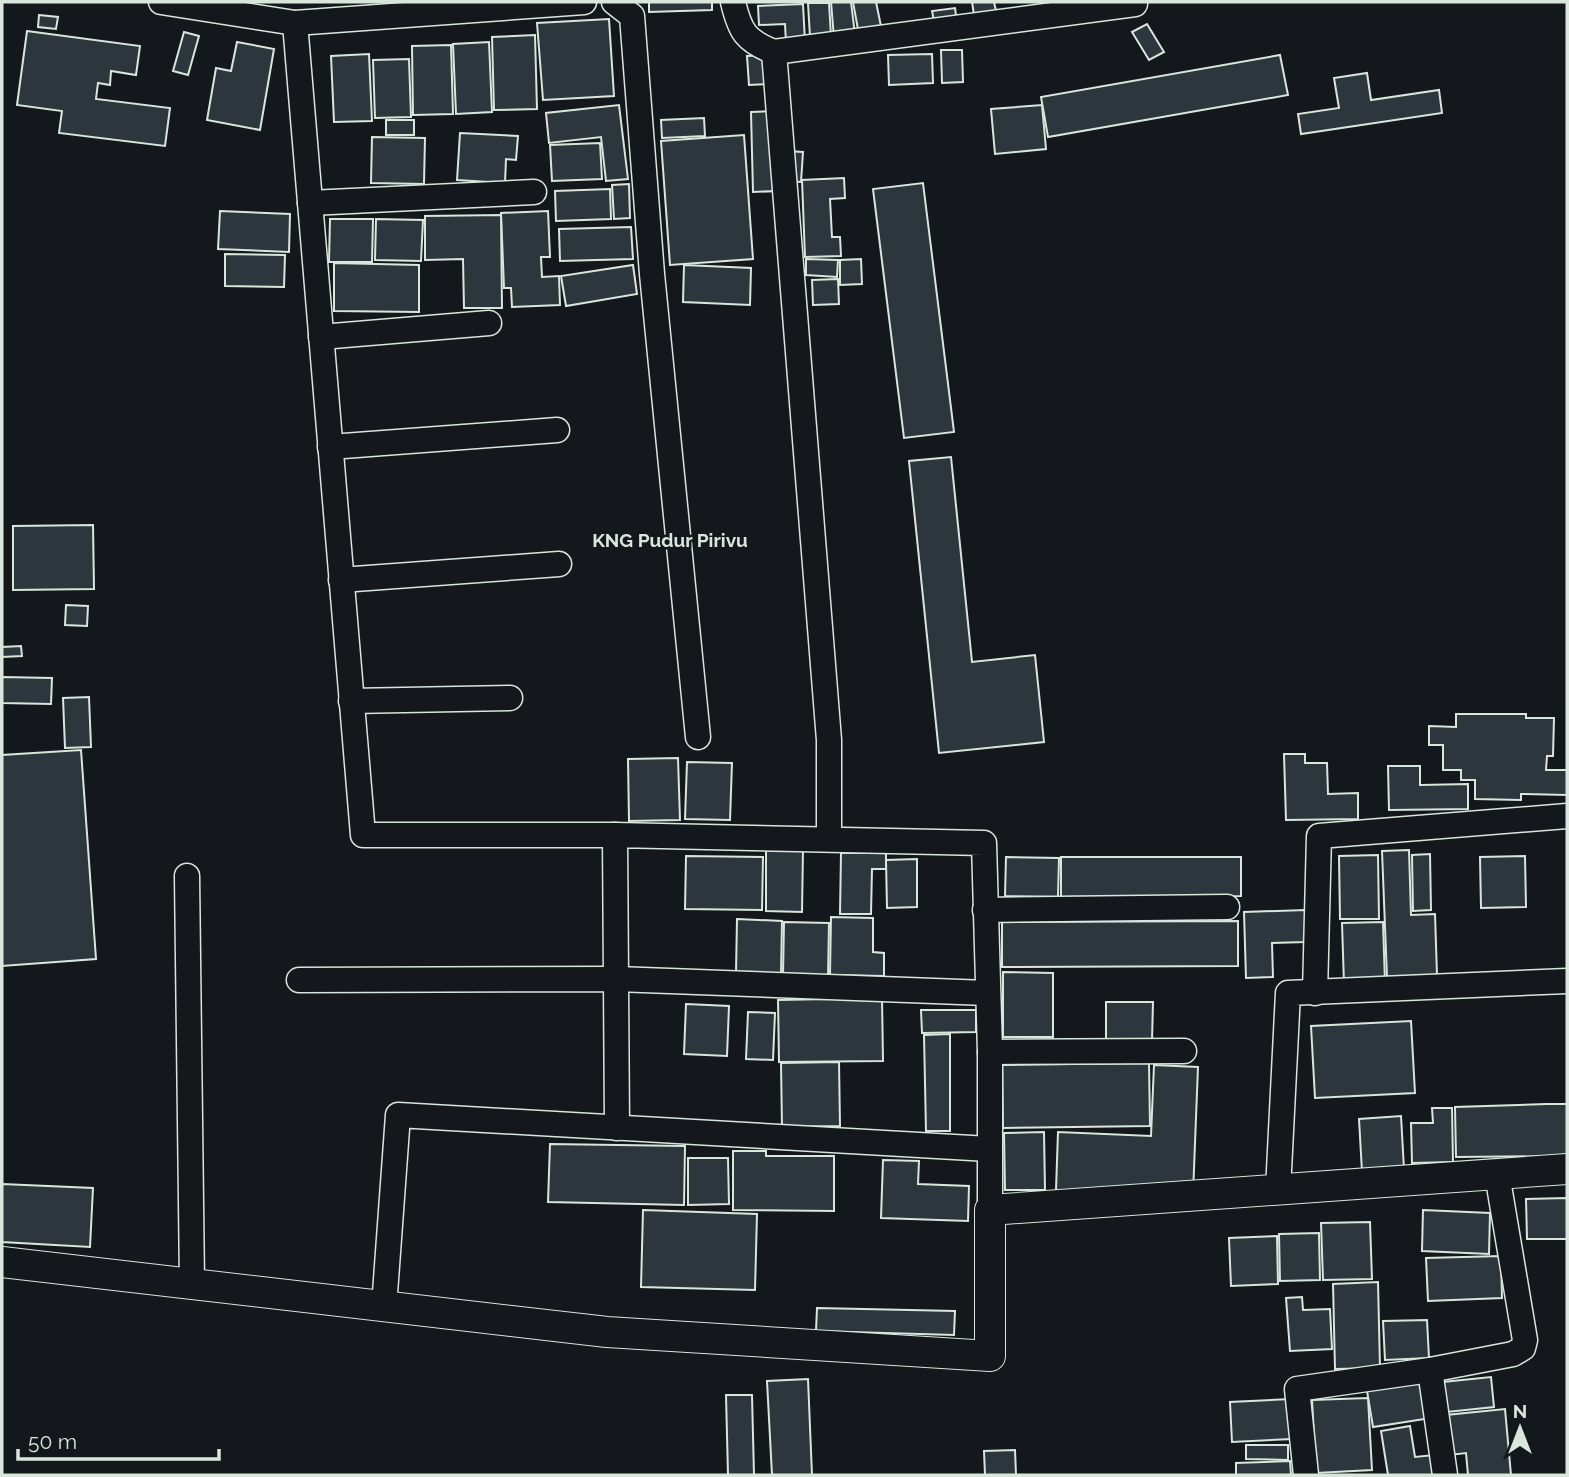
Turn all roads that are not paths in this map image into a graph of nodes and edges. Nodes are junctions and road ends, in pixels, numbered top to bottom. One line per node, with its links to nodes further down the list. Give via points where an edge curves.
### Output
1 (161, 2): 6 (street)
2 (584, 2): 6 (street)
3 (614, 2): 18 (street, via 632,16 652,274)
4 (733, 2): 7 (street, via 751,43)
5 (1135, 4): 7 (street)
6 (295, 23): 9 (street)
7 (774, 52): 21 (street, via 829,740)
8 (534, 191): 9 (street)
9 (310, 203): 11 (street)
10 (489, 323): 11 (street)
11 (321, 337): 13 (street)
12 (557, 430): 13 (street)
13 (330, 447): 15 (street)
14 (559, 564): 15 (street)
15 (341, 580): 17 (street)
16 (510, 698): 17 (street)
17 (351, 701): 20 (street, via 363,835)
18 (698, 737)
19 (1567, 816): 29 (street, via 1320,836)
20 (615, 835): 21 (street); 25 (street)
21 (830, 838): 24 (street, via 984,843)
22 (187, 876): 39 (street)
23 (1227, 907): 24 (street)
24 (985, 910): 28 (street)
25 (616, 979): 26 (street); 28 (street); 32 (street)
26 (299, 980)
27 (1567, 981): 29 (street)
28 (987, 992): 31 (street)
29 (1315, 992): 36 (street, via 1288,993)
30 (1184, 1051): 31 (street)
31 (990, 1052): 33 (street)
32 (617, 1128): 33 (street); 40 (street, via 398,1115)
33 (989, 1149): 37 (street)
34 (1567, 1169): 35 (street)
35 (1497, 1174): 36 (street); 41 (street, via 1523,1348 1513,1354)
36 (1278, 1189): 37 (street)
37 (990, 1210): 40 (street, via 990,1356 607,1332)
38 (2, 1262): 39 (street)
39 (192, 1284): 40 (street)
40 (384, 1307)
41 (1430, 1370): 42 (street, via 1297,1389); 43 (street)
42 (1306, 1475)
43 (1445, 1475)

